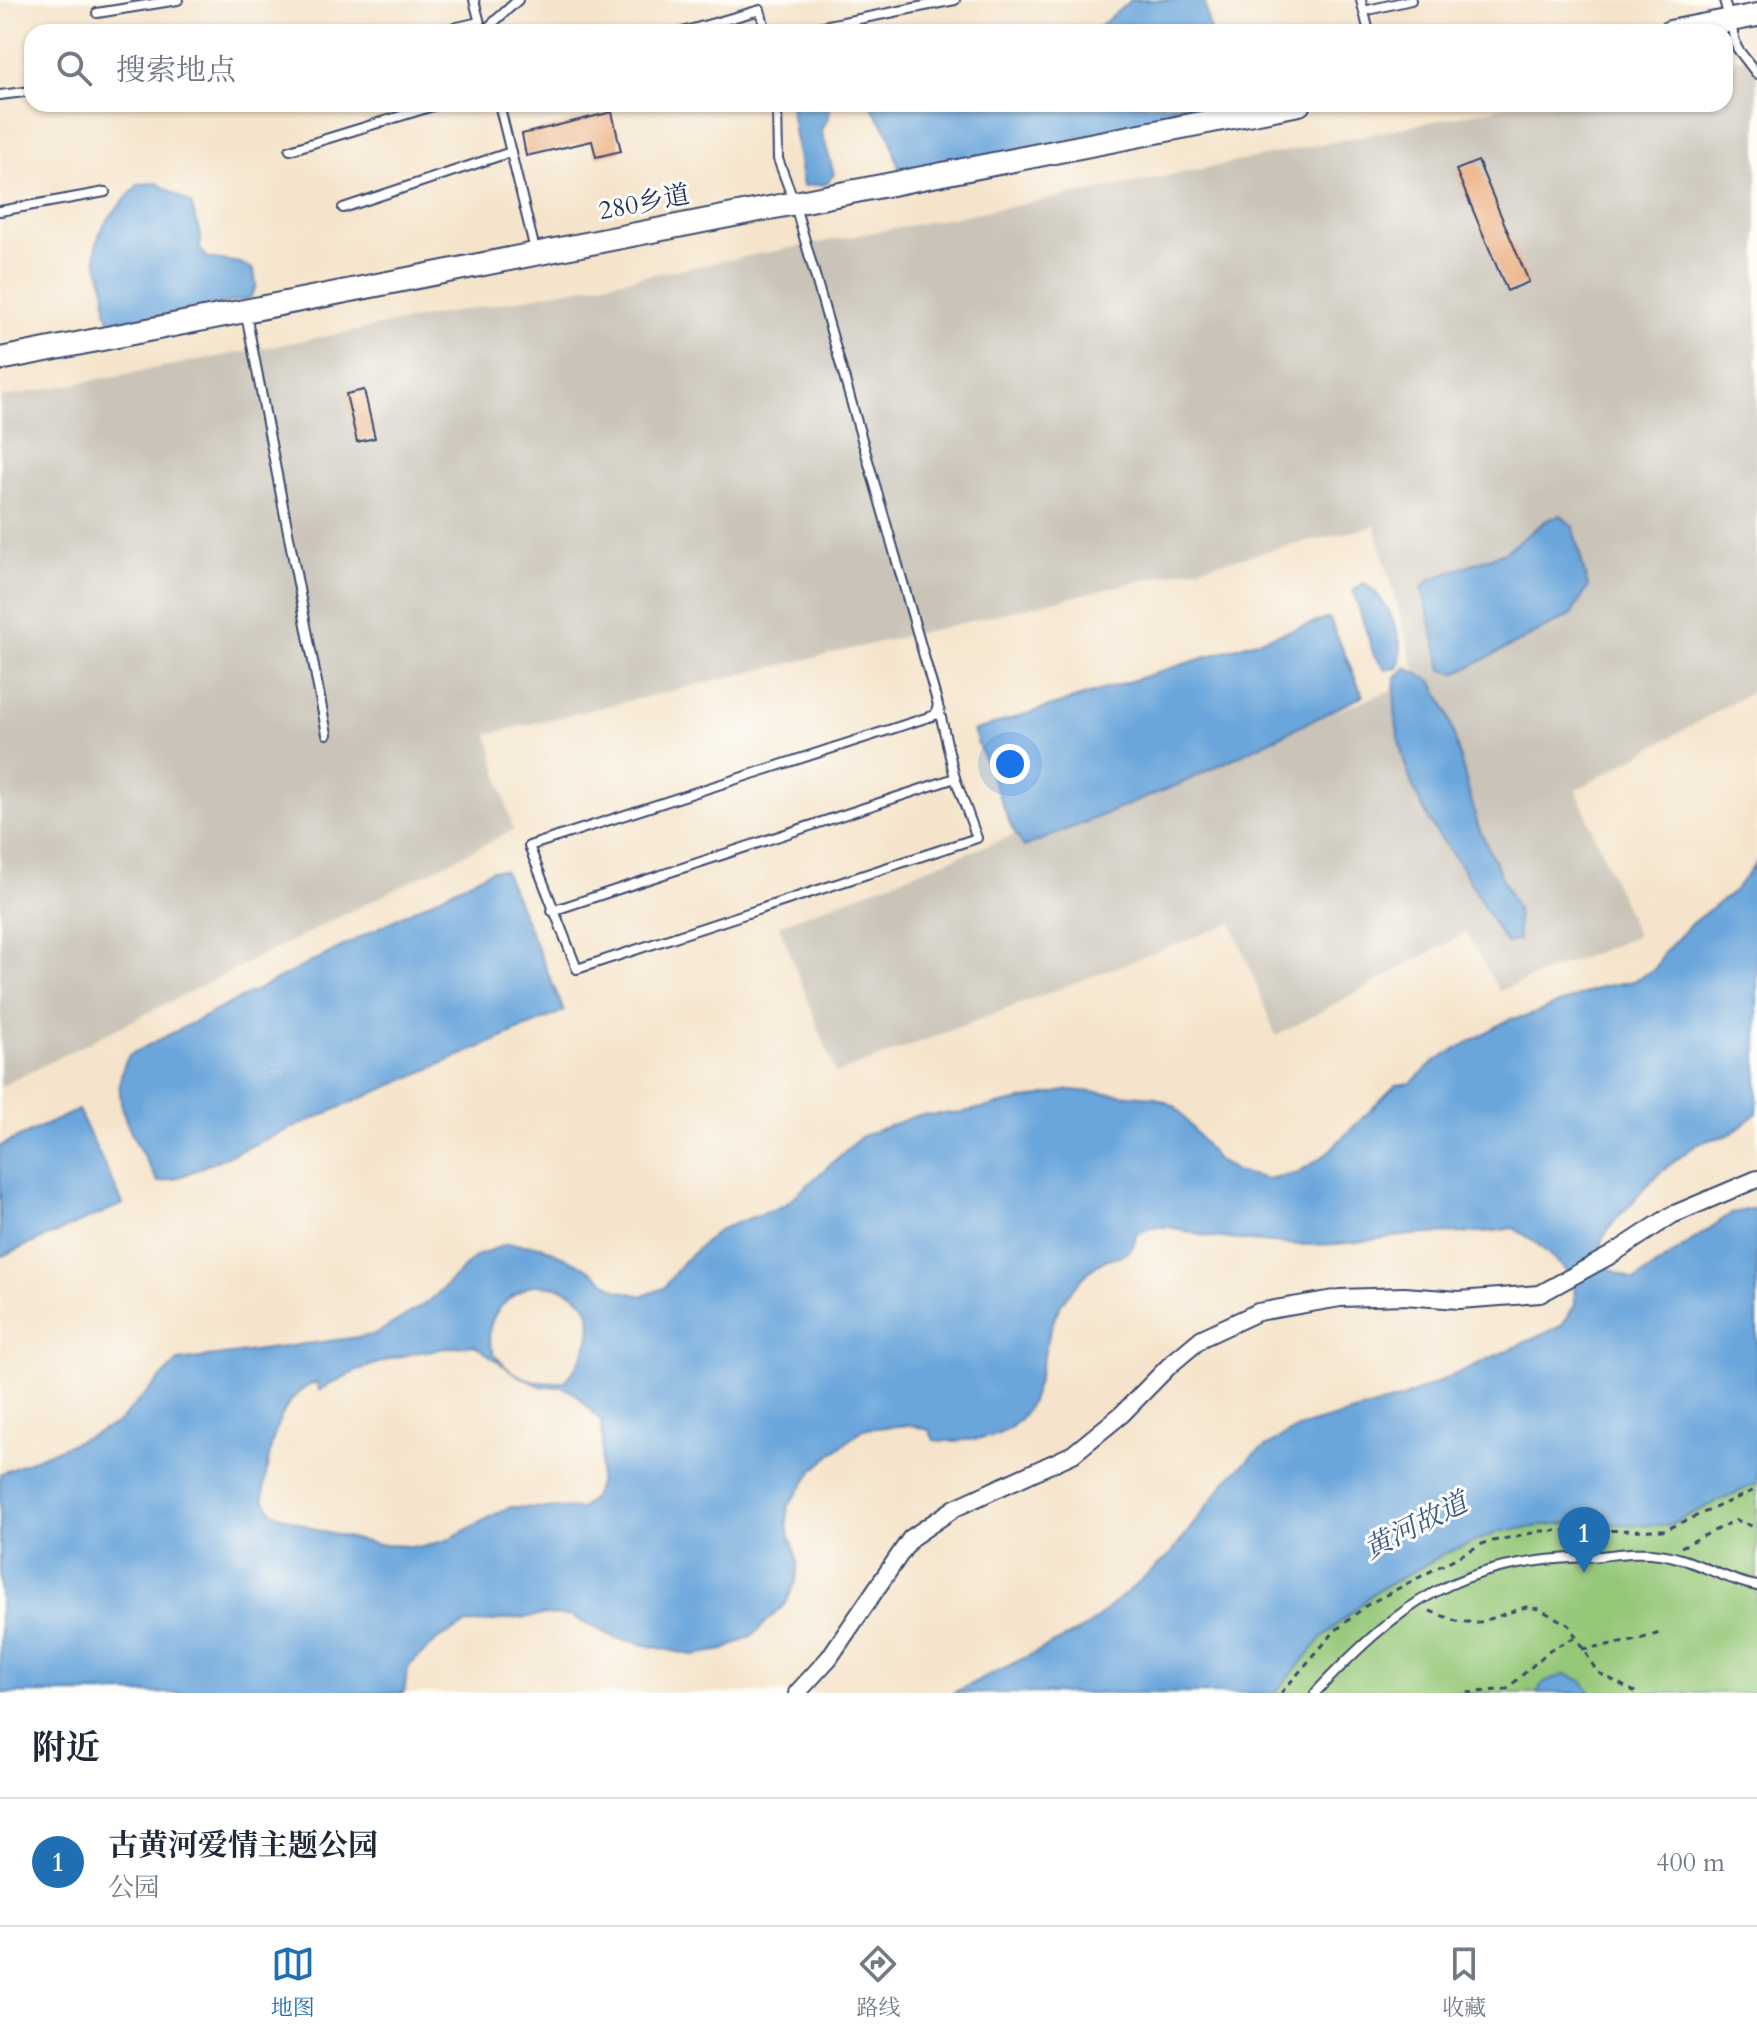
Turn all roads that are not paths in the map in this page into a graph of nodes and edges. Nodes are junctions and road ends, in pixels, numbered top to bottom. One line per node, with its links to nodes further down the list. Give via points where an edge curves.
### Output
1 (178, 0): 9 (lane)
2 (474, 0): 11 (lane)
3 (518, 0): 12 (lane)
4 (955, 0): 15 (lane)
5 (1361, 0): 8 (lane)
6 (1411, 0): 8 (lane)
7 (1728, 10): 10 (street); 17 (street)
8 (1364, 11): 16 (lane)
9 (97, 13)
10 (1757, 15)
11 (480, 24)
12 (487, 24)
13 (710, 24): 14 (lane, via 760,10)
14 (764, 24)
15 (834, 24)
16 (1367, 24)
17 (1691, 24)
18 (1733, 31): 19 (lane, via 1737,48)
19 (1757, 74)
20 (24, 92): 21 (lane)
21 (0, 95)
22 (414, 112): 26 (lane)
23 (501, 112): 27 (lane)
24 (777, 112): 29 (lane, via 778,159)
25 (1258, 112): 29 (street, 280乡道)
26 (290, 150)
27 (511, 152): 30 (lane); 32 (lane)
28 (105, 192): 31 (lane)
29 (794, 202): 32 (street, 280乡道); 35 (lane)
30 (343, 208)
31 (0, 211)
32 (535, 251): 33 (street, 280乡道)
33 (245, 309): 34 (street, 280乡道); 36 (lane)
34 (0, 359)
35 (938, 705): 37 (lane); 38 (lane, via 925,721 529,846)
36 (327, 734)
37 (955, 778): 38 (lane); 38 (lane, via 977,838 577,969)
38 (552, 911)
39 (1757, 1179): 41 (street, via 1672,1215 1540,1294 1340,1298 1258,1312 1202,1338 1073,1454 955,1508 911,1538 829,1658)
40 (1757, 1586): 42 (lane, via 1658,1553 1539,1559 1482,1570 1412,1604 1374,1633)
41 (797, 1693)
42 (1315, 1693)

